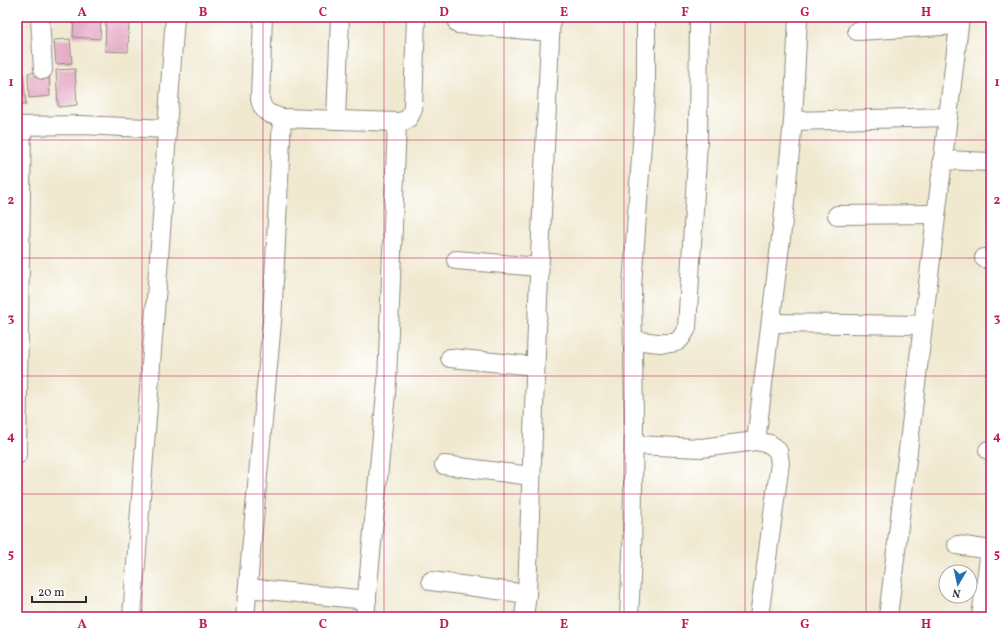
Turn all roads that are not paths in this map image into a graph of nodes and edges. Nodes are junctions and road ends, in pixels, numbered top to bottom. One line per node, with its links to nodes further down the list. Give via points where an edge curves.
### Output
1 (40, 17): 13 (street)
2 (175, 17): 20 (street)
3 (263, 17): 15 (street, via 260,99 262,108)
4 (340, 17): 16 (street)
5 (416, 17): 18 (street, via 413,108 411,115 404,122)
6 (646, 17): 29 (street, via 646,86 632,287)
7 (699, 17): 29 (street, via 698,142 687,328 677,342)
8 (798, 17): 17 (street)
9 (960, 21): 12 (street); 14 (street)
10 (458, 24): 11 (street)
11 (550, 25): 26 (street)
12 (857, 31)
13 (43, 70)
14 (948, 117): 17 (street); 21 (street)
15 (282, 118): 16 (street); 40 (street, via 272,322)
16 (336, 120): 18 (street)
17 (793, 121): 27 (street)
18 (398, 122): 42 (street, via 387,382)
19 (19, 126): 20 (street, via 81,125); 34 (street)
20 (167, 129): 43 (street)
21 (942, 160): 22 (street); 23 (street)
22 (991, 162)
23 (936, 214): 24 (street); 28 (street)
24 (837, 215)
25 (456, 260): 26 (street)
26 (539, 267): 31 (street)
27 (771, 323): 28 (street); 32 (street)
28 (922, 325): 48 (street)
29 (633, 340): 33 (street)
30 (450, 358): 31 (street)
31 (535, 366): 36 (street)
32 (756, 441): 33 (street, via 700,448); 47 (street, via 770,444 778,451 780,463)
33 (634, 445): 46 (street)
34 (17, 454)
35 (444, 465): 36 (street)
36 (531, 476): 41 (street)
37 (957, 545): 38 (street)
38 (991, 550): 49 (street)
39 (431, 581): 41 (street)
40 (248, 588): 42 (street); 44 (street)
41 (526, 594): 45 (street)
42 (366, 608)
43 (132, 617)
44 (245, 617)
45 (524, 617)
46 (629, 617)
47 (758, 617)
48 (888, 617)
49 (981, 617)

